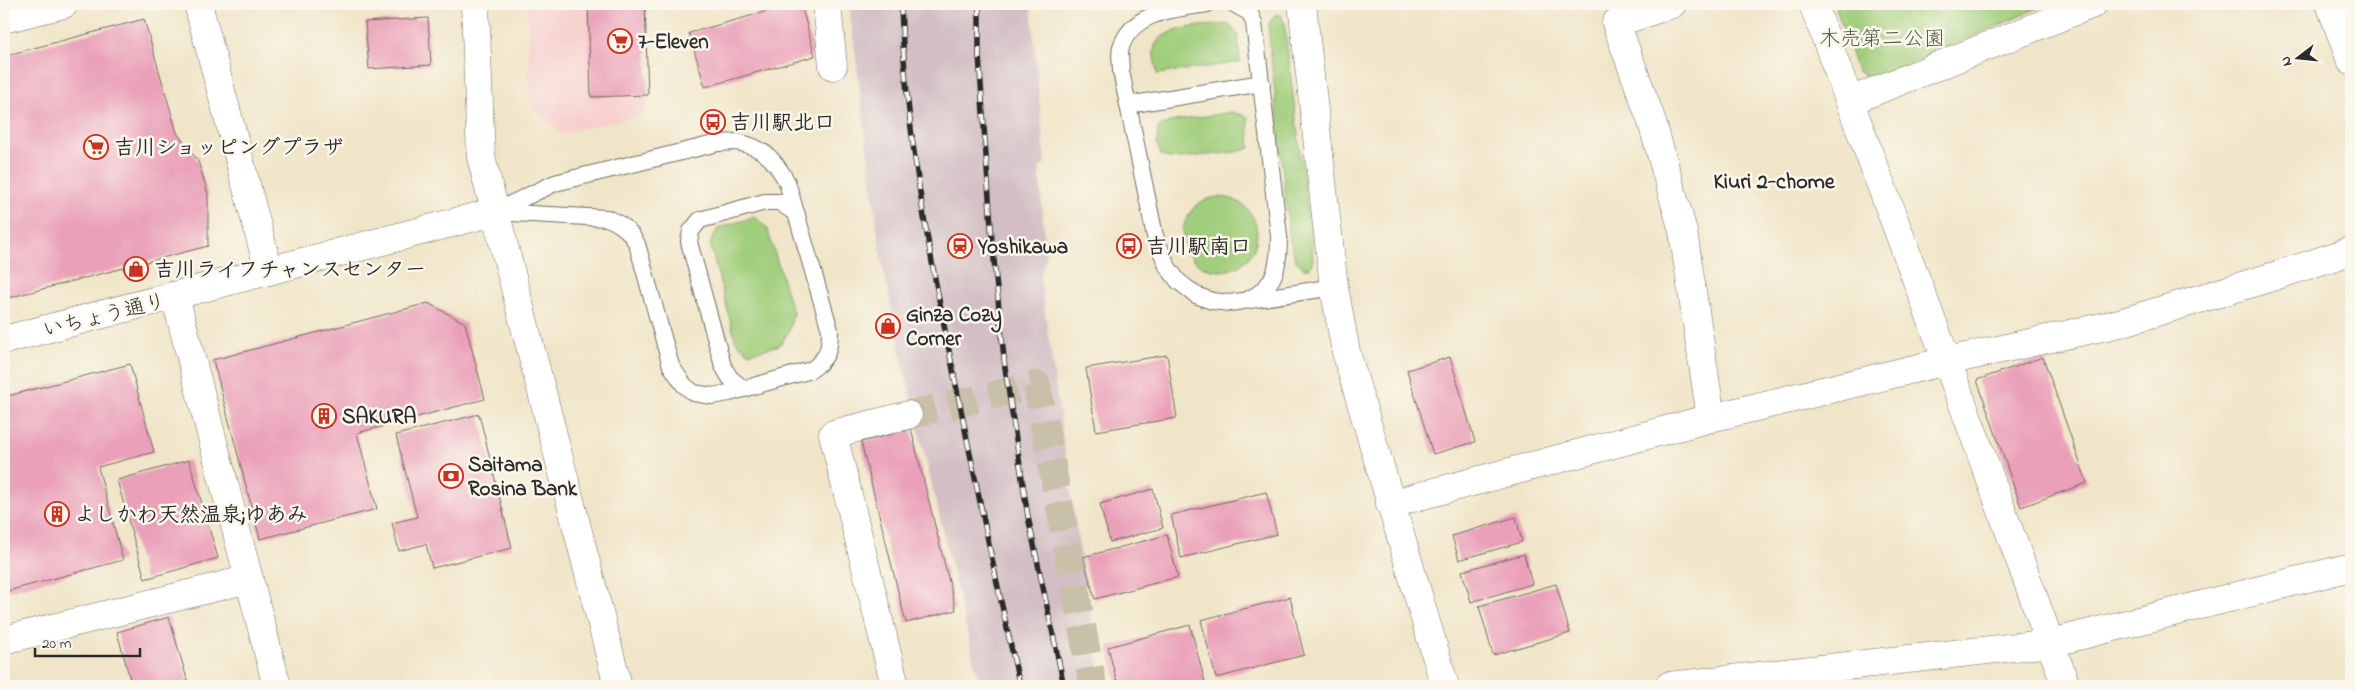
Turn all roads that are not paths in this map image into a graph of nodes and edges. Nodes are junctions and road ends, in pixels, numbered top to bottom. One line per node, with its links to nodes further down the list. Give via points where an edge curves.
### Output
1 (64, 4): 12 (street)
2 (198, 4): 21 (street)
3 (475, 4): 18 (street, via 479,136)
4 (827, 4): 14 (street)
5 (1207, 4): 17 (lane, via 1166,11 1143,19 1127,33 1120,49 1120,64)
6 (1234, 4): 15 (lane, via 1250,13 1254,23)
7 (1302, 4): 22 (street)
8 (1672, 4): 29 (street, via 1616,23 1651,120 1683,231)
9 (1813, 4): 16 (street)
10 (2093, 4): 16 (street)
11 (2330, 4): 13 (street)
12 (4, 19)
13 (2351, 62)
14 (833, 66)
15 (1262, 83): 17 (lane); 24 (lane, via 1279,261 1275,274 1261,294)
16 (1850, 101): 26 (street)
17 (1128, 105): 24 (lane, via 1155,236 1167,266 1178,281 1196,295 1230,303)
18 (494, 212): 19 (lane, via 556,183 718,143 737,142 756,146 775,162 788,182); 21 (street, いちょう通り); 27 (lane, via 607,218 620,223 637,244 671,366 684,385 694,393 712,396); 36 (street)
19 (796, 214): 27 (lane, via 830,330 830,348 824,361 811,370); 27 (lane, via 779,202 765,202 700,220 690,231 689,242 722,366 730,378)
20 (2351, 250): 26 (street, via 2120,323)
21 (269, 271): 23 (street, いちょう通り)
22 (1334, 287): 24 (lane); 30 (street, via 1346,352)
23 (175, 296): 25 (street, いちょう通り); 32 (street)
24 (1246, 300)
25 (4, 340)
26 (1947, 361): 29 (street); 34 (street)
27 (744, 389)
28 (908, 415): 37 (street, via 834,434)
29 (1711, 418): 30 (street)
30 (1390, 504): 38 (street)
31 (2351, 567): 34 (street)
32 (249, 579): 33 (street); 35 (street)
33 (4, 640)
34 (2051, 643): 39 (street); 40 (street)
35 (277, 686)
36 (618, 686)
37 (895, 686)
38 (1445, 686)
39 (1669, 686)
40 (2066, 686)

